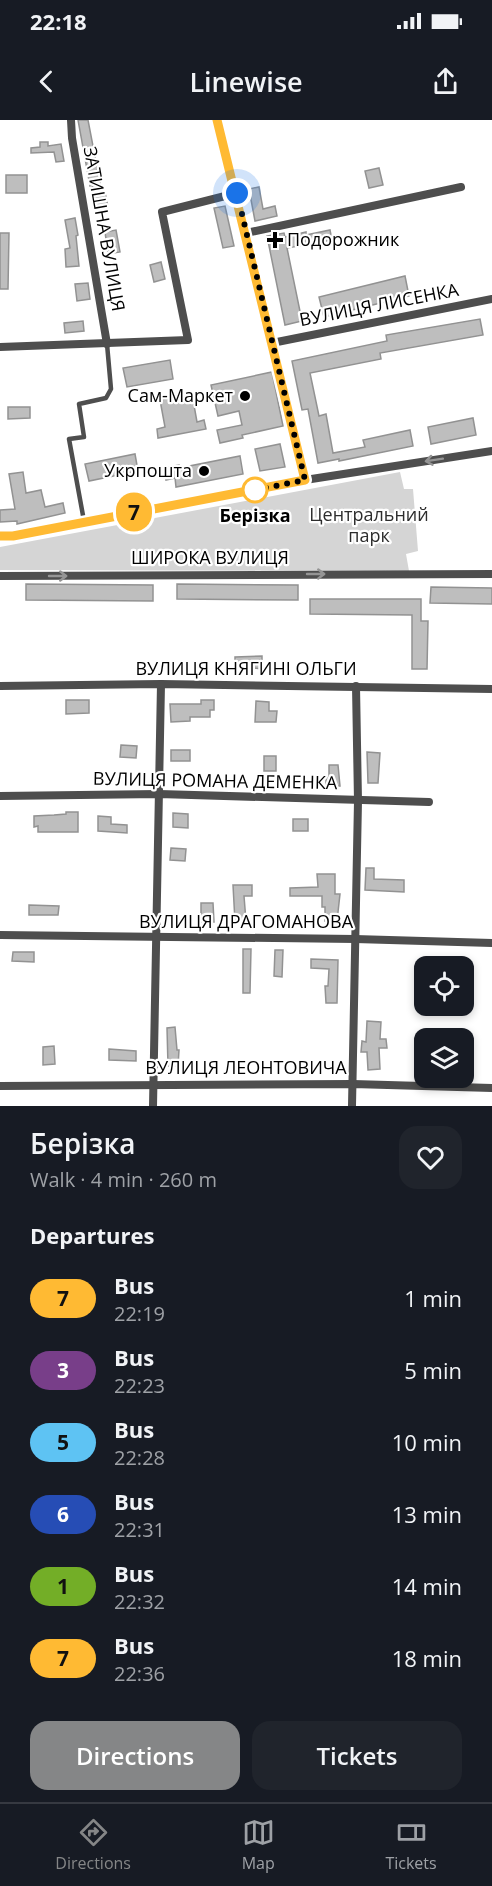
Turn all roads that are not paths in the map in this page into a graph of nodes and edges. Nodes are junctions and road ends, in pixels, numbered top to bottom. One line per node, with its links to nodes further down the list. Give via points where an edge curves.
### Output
1 (71, 120): 8 (street, ЗАТИШНА ВУЛИЦЯ)
2 (218, 120): 4 (street)
3 (461, 187): 5 (street)
4 (237, 193): 5 (street); 8 (street, via 162,212 188,340)
5 (246, 233): 7 (street)
6 (492, 299): 7 (street, ВУЛИЦЯ ЛИСЕНКА)
7 (272, 343): 11 (street)
8 (107, 344): 9 (street); 12 (lane, via 111,389 106,398 79,404 84,436 69,439)
9 (0, 347)
10 (492, 451): 11 (street, one-way to 11)
11 (305, 480): 12 (street)
12 (84, 521): 13 (street)
13 (0, 536)
14 (492, 574): 15 (street, ШИРОКА ВУЛИЦЯ, one-way to 14)
15 (0, 576)
16 (161, 684): 17 (street, ВУЛИЦЯ КНЯГИНІ ОЛЬГИ); 18 (street, ВУЛИЦЯ КНЯГИНІ ОЛЬГИ); 20 (street)
17 (0, 686)
18 (356, 686): 19 (street, ВУЛИЦЯ КНЯГИНІ ОЛЬГИ); 22 (street)
19 (492, 689)
20 (159, 794): 21 (street, ВУЛИЦЯ РОМАНА ДЕМЕНКА); 22 (street, ВУЛИЦЯ РОМАНА ДЕМЕНКА); 25 (street)
21 (0, 796)
22 (358, 801): 23 (street, ВУЛИЦЯ РОМАНА ДЕМЕНКА); 26 (street)
23 (429, 802)
24 (0, 935): 25 (street, ВУЛИЦЯ ДРАГОМАНОВА)
25 (156, 938): 26 (street, ВУЛИЦЯ ДРАГОМАНОВА); 28 (street)
26 (355, 939): 27 (street, ВУЛИЦЯ ДРАГОМАНОВА); 29 (street)
27 (492, 943)
28 (154, 1084): 29 (street, ВУЛИЦЯ ЛЕОНТОВИЧА); 30 (street, ВУЛИЦЯ ЛЕОНТОВИЧА); 32 (street)
29 (353, 1084): 31 (street, ВУЛИЦЯ ЛЕОНТОВИЧА); 33 (street)
30 (0, 1086)
31 (492, 1088)
32 (153, 1106)
33 (352, 1106)

